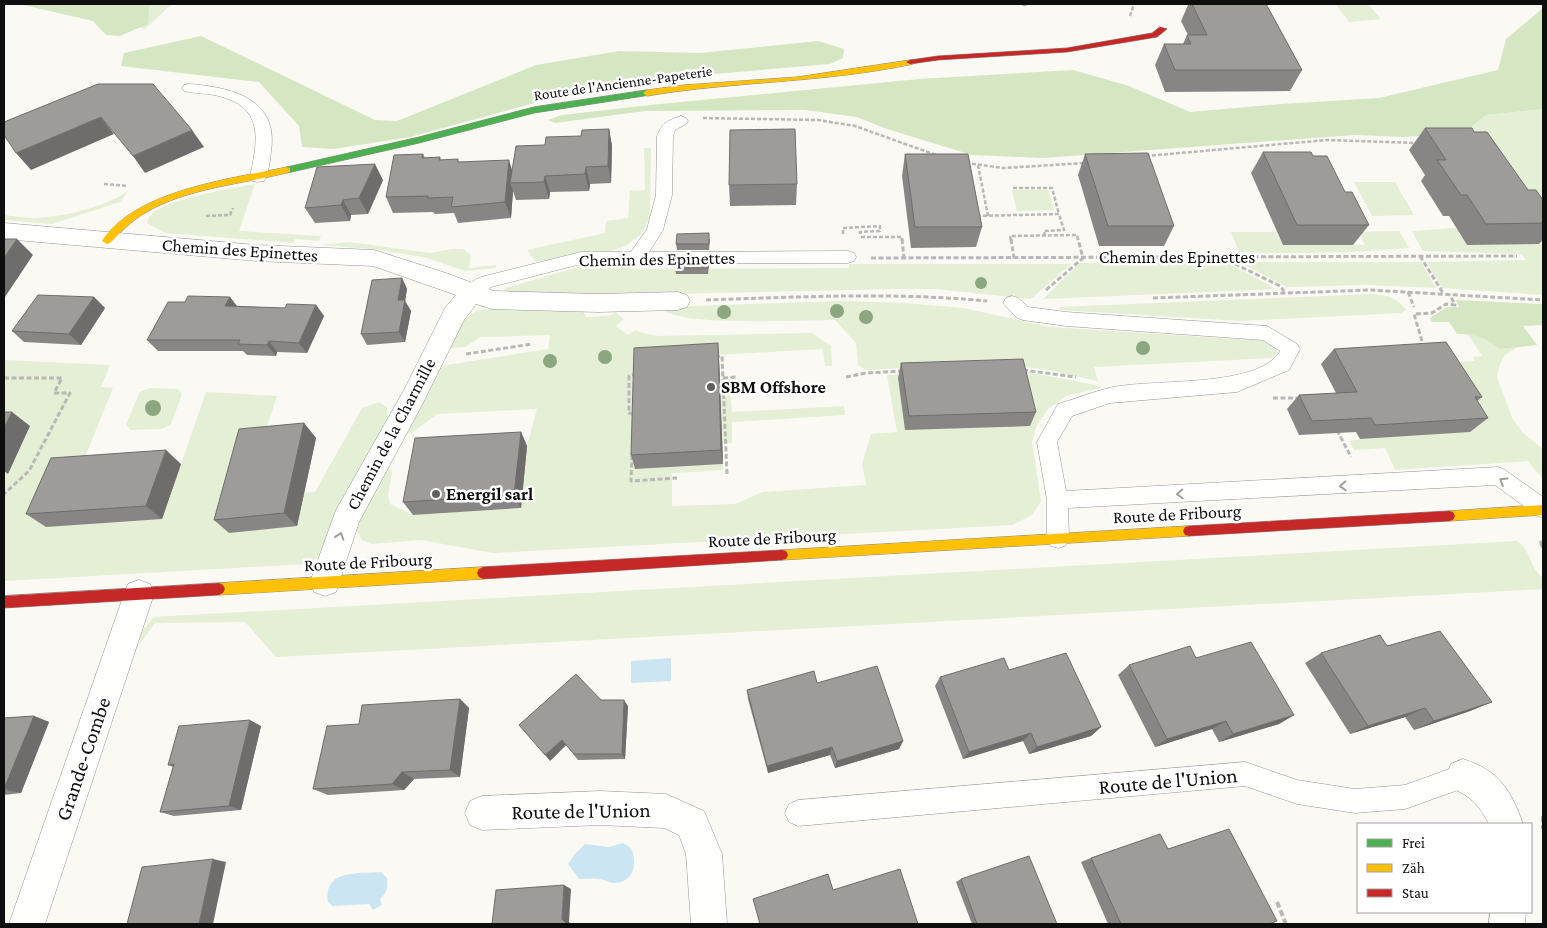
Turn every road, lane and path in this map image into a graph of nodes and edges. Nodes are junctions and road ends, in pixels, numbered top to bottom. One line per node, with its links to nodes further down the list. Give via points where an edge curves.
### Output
1 (1022, 4): 2 (path)
2 (1026, 4)
3 (1163, 29): 12 (street, Route de l'Ancienne-Papeterie, via 1154,35 1067,50 938,58 797,79 684,87 578,102)
4 (189, 88): 12 (lane, via 216,90 243,99 256,113 264,128)
5 (681, 121): 7 (path, via 705,117 818,120 855,126); 28 (lane, via 668,127 665,136 664,195 655,230)
6 (1424, 143): 8 (path, via 1327,140)
7 (943, 157)
8 (1144, 157)
9 (965, 163): 11 (path)
10 (1085, 163): 11 (path, via 1004,168)
11 (978, 165): 17 (path)
12 (258, 176): 23 (street, Route de l'Ancienne-Papeterie, via 172,196 145,206 119,225)
13 (104, 184): 14 (path)
14 (130, 186)
15 (1013, 188): 16 (path, via 1052,188)
16 (1059, 214): 17 (path); 21 (path, via 1064,230 1044,231)
17 (988, 216): 18 (path)
18 (969, 217)
19 (4, 231): 23 (street, Chemin des Epinettes)
20 (877, 231): 22 (path, via 860,232)
21 (1045, 236): 30 (path, via 1010,236); 31 (path, via 1077,235)
22 (860, 237): 24 (path); 29 (path, via 902,237)
23 (107, 241): 33 (street, Chemin des Epinettes, via 374,258)
24 (861, 244)
25 (1420, 256): 26 (path, Chemin des Epinettes); 32 (path, Chemin des Epinettes); 37 (path)
26 (1517, 256)
27 (855, 257): 28 (lane, Chemin des Epinettes); 29 (path, Chemin des Epinettes)
28 (636, 258): 33 (lane, Chemin des Epinettes, via 581,258 485,282)
29 (904, 258): 30 (path, Chemin des Epinettes)
30 (1014, 258): 31 (path, Chemin des Epinettes)
31 (1083, 258): 32 (path, Chemin des Epinettes); 34 (path)
32 (1231, 258): 35 (path, via 1233,263 1280,286)
33 (472, 292): 39 (street, Chemin des Epinettes, via 492,300 511,302); 44 (street, Chemin de la Charmille, via 454,315)
34 (1044, 292)
35 (1285, 292)
36 (1408, 292): 41 (path)
37 (1443, 294)
38 (1450, 294): 42 (path, via 1455,304 1446,304 1432,313 1414,314)
39 (678, 301)
40 (1012, 303): 63 (lane, via 1023,313 1032,315 1267,333 1291,349 1282,365 1237,384 1110,395 1065,410 1047,442)
41 (1414, 307)
42 (1422, 341)
43 (532, 344): 44 (path)
44 (434, 356): 66 (street, Chemin de la Charmille, one-way to 44, via 346,519)
45 (712, 357): 52 (path, via 722,356)
46 (634, 368): 56 (path, via 634,376 630,376 629,413 634,413)
47 (1018, 369): 53 (path)
48 (904, 371): 50 (path)
49 (737, 377): 52 (path)
50 (846, 377)
51 (4, 378): 62 (path, via 62,378 54,393 70,393 29,471)
52 (723, 378): 59 (path)
53 (1085, 379)
54 (1268, 398): 55 (path)
55 (1304, 398)
56 (633, 422)
57 (1334, 424): 61 (path)
58 (632, 452): 60 (path, via 631,481)
59 (726, 475)
60 (677, 478)
61 (1366, 484): 63 (lane, one-way to 63); 64 (lane, one-way to 61, via 1498,476)
62 (4, 494)
63 (1057, 500): 65 (lane)
64 (1543, 510): 65 (street, Route de Fribourg)
65 (1058, 538): 66 (street, Route de Fribourg)
66 (324, 582): 67 (street, Route de Fribourg)
67 (138, 594): 68 (street, Route de Fribourg); 76 (street, Grande-Combe)
68 (4, 602)
69 (1463, 776): 71 (lane, Route de l'Union, via 1405,796 1355,801 1297,792 1245,774); 73 (street, Route de l'Union, via 1473,778 1497,802)
70 (482, 813): 77 (street, Route de l'Union, via 600,808 666,811 692,823 704,854)
71 (798, 813)
72 (1543, 816): 74 (path)
73 (1506, 823)
74 (1543, 829)
75 (1277, 902): 78 (path)
76 (27, 924)
77 (709, 924)
78 (1286, 924)

